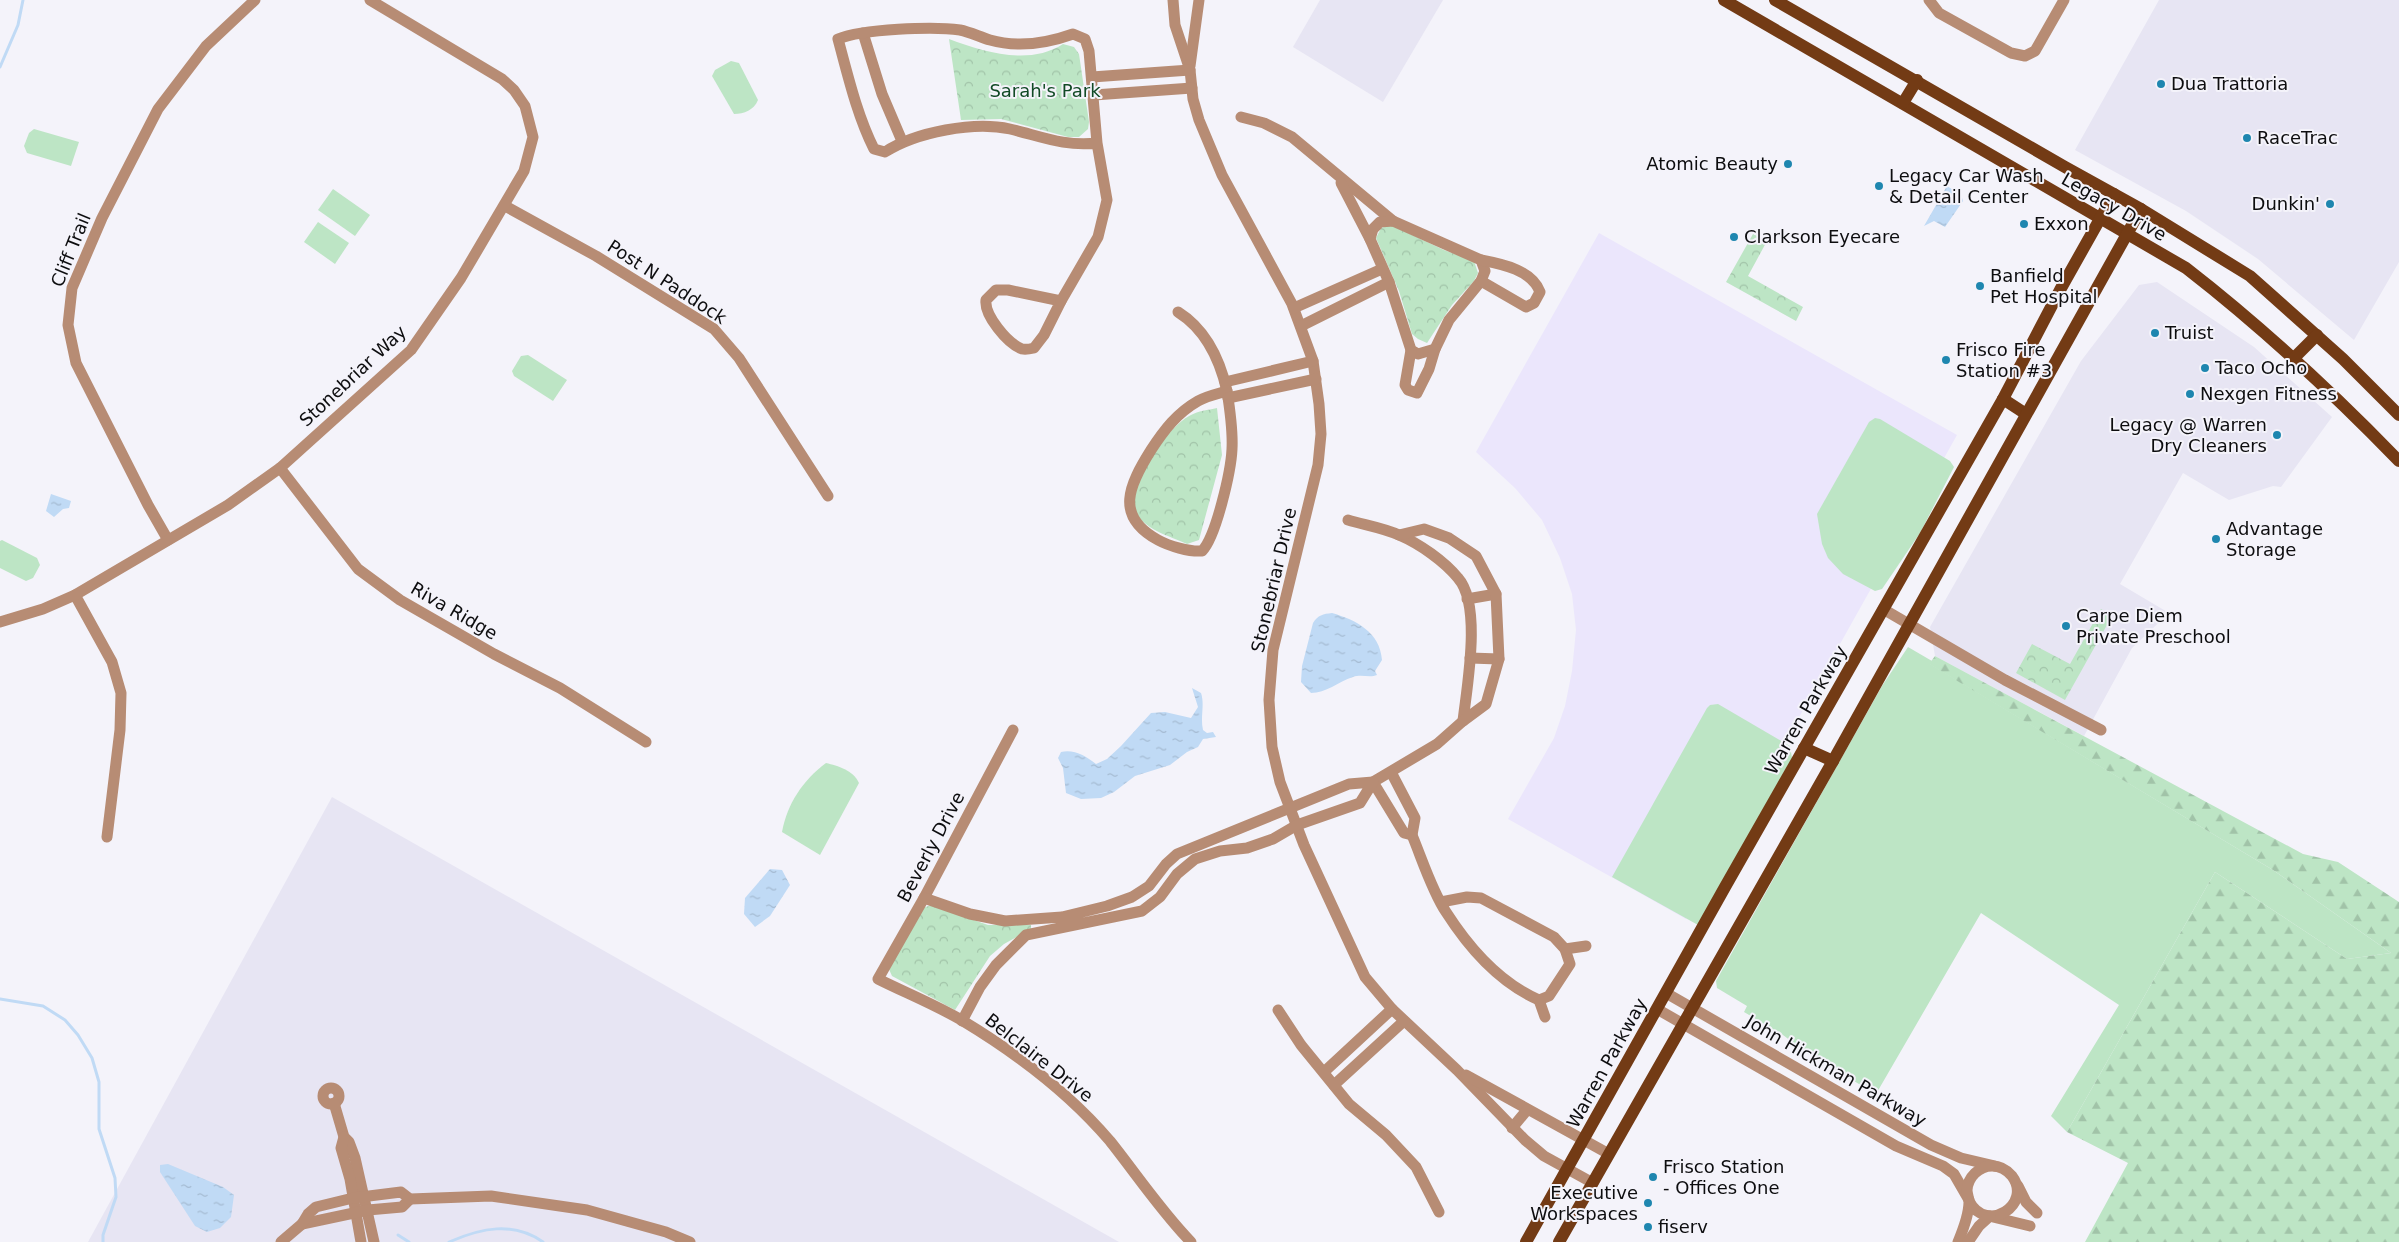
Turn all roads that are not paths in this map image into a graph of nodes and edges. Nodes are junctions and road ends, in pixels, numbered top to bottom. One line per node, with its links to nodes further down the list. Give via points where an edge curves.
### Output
1 (255, 0): 51 (street, Cliff Trail, via 206,46 158,109 102,218 72,288 68,325 76,363)
2 (370, 0): 22 (street, Stonebriar Way, via 502,79 526,106 533,137 531,149 524,171)
3 (1173, 0): 11 (street, Stonebriar Drive, via 1176,25)
4 (1199, 0): 11 (street, Stonebriar Drive)
5 (1724, 0): 9 (main road, Legacy Drive)
6 (1775, 0): 13 (main road, Legacy Drive)
7 (1929, 0): 8 (street, via 1939,13 2011,53 2025,56 2035,51)
8 (2064, 0)
9 (1742, 4): 16 (main road, Legacy Drive)
10 (863, 33): 12 (street, via 934,28 961,30 991,40 1026,45 1076,34 1085,39); 18 (street, via 882,94); 18 (street, via 838,39 867,136 874,149 885,152)
11 (1190, 70): 12 (street); 14 (street, Stonebriar Drive)
12 (1092, 77): 15 (street)
13 (1917, 80): 16 (main road); 21 (main road, Legacy Drive)
14 (1192, 88): 15 (street); 33 (street, Stonebriar Drive, via 1199,120 1222,175)
15 (1094, 95): 19 (street)
16 (1903, 104): 24 (main road, Legacy Drive)
17 (1241, 117): 20 (street, via 1264,123 1292,138)
18 (902, 141): 19 (street, via 952,128 1000,128 1065,144)
19 (1097, 143): 32 (street, via 1107,200 1098,236)
20 (1339, 179): 25 (street); 27 (street)
21 (2114, 194): 23 (main road, Legacy Drive); 24 (main road, Warren Parkway)
22 (505, 206): 47 (street, Stonebriar Way, via 448,299 411,350); 48 (street, Post N Paddock, via 596,256 714,329 739,358)
23 (2141, 208): 26 (main road); 36 (main road, Legacy Drive, via 2250,276)
24 (2100, 220): 26 (main road, Legacy Drive); 43 (main road, Warren Parkway)
25 (1392, 221): 27 (street, via 1380,222); 28 (street)
26 (2127, 235): 39 (main road, Legacy Drive, via 2186,268); 44 (main road)
27 (1370, 239): 29 (street)
28 (1481, 260): 30 (street, via 1485,271); 30 (street, via 1506,265 1538,285 1540,292 1534,303 1526,307)
29 (1382, 270): 31 (street); 33 (street)
30 (1481, 281): 37 (street, via 1449,320)
31 (1389, 282): 35 (street); 38 (street)
32 (1061, 301): 32 (street, via 996,290 985,305 989,317 1012,342 1026,349 1039,343)
33 (1294, 308): 35 (street, Stonebriar Drive)
34 (1178, 312): 42 (street, via 1207,340)
35 (1301, 326): 40 (street, Stonebriar Drive)
36 (2317, 335): 39 (main road); 45 (main road, Legacy Drive)
37 (1435, 349): 38 (street, via 1418,354); 38 (street, via 1417,393 1404,386)
38 (1411, 350)
39 (2294, 358): 46 (main road, Legacy Drive)
40 (1312, 361): 41 (street, Stonebriar Drive); 42 (street)
41 (1316, 379): 42 (street); 68 (street, Stonebriar Drive, via 1321,434 1318,465 1273,650 1269,700 1272,747 1280,782)
42 (1227, 391): 42 (street, via 1199,400 1177,416 1161,434 1138,471 1130,493 1132,514 1142,531 1163,543 1196,551 1202,551 1208,545 1223,498 1230,460 1232,433)
43 (2003, 399): 44 (main road); 55 (main road, Warren Parkway)
44 (2026, 414): 57 (main road)
45 (2399, 415)
46 (2399, 462)
47 (280, 468): 51 (street, Stonebriar Way, via 228,505); 63 (street, Riva Ridge, via 358,569 393,595 560,688)
48 (828, 496)
49 (1348, 520): 50 (street)
50 (1399, 535): 52 (street, via 1424,529 1449,538 1476,556); 54 (street, via 1434,556 1459,579)
51 (168, 540): 53 (street, Stonebriar Way)
52 (1496, 594): 54 (street); 59 (street)
53 (75, 595): 56 (street, Stonebriar Way); 71 (street, via 112,662 121,693 120,730)
54 (1467, 600): 58 (street, via 1470,606)
55 (1883, 609): 57 (street); 64 (main road, Warren Parkway)
56 (0, 622)
57 (1910, 624): 62 (street, via 2005,680); 65 (main road)
58 (1470, 658): 59 (street); 60 (street)
59 (1499, 659): 60 (street, via 1486,704)
60 (1463, 721): 66 (street, via 1437,744)
61 (1013, 730): 72 (street, Beverly Drive)
62 (2101, 730)
63 (646, 742)
64 (1804, 748): 65 (main road); 77 (main road, Warren Parkway)
65 (1833, 761): 79 (main road)
66 (1391, 772): 67 (street); 70 (street, via 1415,818)
67 (1374, 782): 68 (street, via 1349,784); 69 (street, via 1360,803); 70 (street, via 1404,833)
68 (1290, 806): 69 (street, Stonebriar Drive); 72 (street, via 1177,854 1149,886 1132,897 1107,906 1062,917 1004,921 970,914)
69 (1297, 826): 80 (street, Stonebriar Drive, via 1365,977); 84 (street, via 1256,845 1194,859 1177,874 1160,897 1142,910 1026,935 991,972)
70 (1412, 835): 73 (street)
71 (107, 836)
72 (924, 898): 76 (street, Beverly Drive)
73 (1441, 902): 75 (street, via 1481,898 1554,937); 78 (street, via 1487,965 1521,992)
74 (1586, 946): 75 (street)
75 (1565, 949): 78 (street, via 1570,964 1567,970 1550,996)
76 (878, 979): 84 (street, Belclaire Drive)
77 (1666, 993): 79 (street, John Hickman Parkway); 81 (main road, Warren Parkway)
78 (1539, 1000): 83 (street)
79 (1692, 1008): 86 (main road); 92 (street, John Hickman Parkway)
80 (1392, 1009): 85 (street, Stonebriar Drive); 88 (street)
81 (1657, 1009): 86 (street, John Hickman Parkway); 95 (main road, Warren Parkway)
82 (1278, 1010): 88 (street)
83 (1545, 1017)
84 (962, 1021): 114 (street, Belclaire Drive, via 1056,1088 1084,1114)
85 (1404, 1021): 87 (street, Stonebriar Drive); 89 (street)
86 (1683, 1024): 94 (street, John Hickman Parkway); 96 (main road)
87 (1457, 1070): 91 (street, Stonebriar Drive); 93 (street, Stonebriar Drive)
88 (1324, 1072): 89 (street)
89 (1334, 1085): 105 (street, via 1416,1167)
90 (334, 1103): 101 (street, via 344,1137 341,1148)
91 (1526, 1110): 93 (street); 95 (street, Stonebriar Drive)
92 (1890, 1122): 94 (street); 97 (street, John Hickman Parkway, via 1945,1152)
93 (1512, 1128): 98 (street, Stonebriar Drive, via 1544,1156)
94 (1882, 1138): 103 (street, John Hickman Parkway, via 1943,1166 1954,1174)
95 (1583, 1141): 96 (street, Stonebriar Drive); 98 (main road, Warren Parkway)
96 (1609, 1154): 100 (main road)
97 (1995, 1166): 99 (street, via 2007,1171); 103 (street, via 1974,1174 1968,1188)
98 (1567, 1169): 100 (street, Stonebriar Drive); 115 (main road, Warren Parkway)
99 (2015, 1180): 106 (street, via 2026,1202); 107 (street, via 2017,1193 2013,1205 2004,1213)
100 (1593, 1182): 116 (main road)
101 (359, 1198): 102 (street, via 401,1192); 104 (street); 108 (street, via 316,1207)
102 (410, 1199): 104 (street, via 402,1207); 113 (street, via 491,1196 588,1210)
103 (1969, 1201): 107 (street, via 1978,1211); 117 (street)
104 (362, 1211): 108 (street); 111 (street); 112 (street)
105 (1439, 1212)
106 (2037, 1213)
107 (1991, 1216): 109 (street); 118 (street)
108 (302, 1224): 110 (street)
109 (2030, 1226)
110 (282, 1242)
111 (361, 1242)
112 (374, 1242)
113 (690, 1242)
114 (1191, 1242)
115 (1526, 1242)
116 (1559, 1242)
117 (1958, 1242)
118 (1968, 1242)

